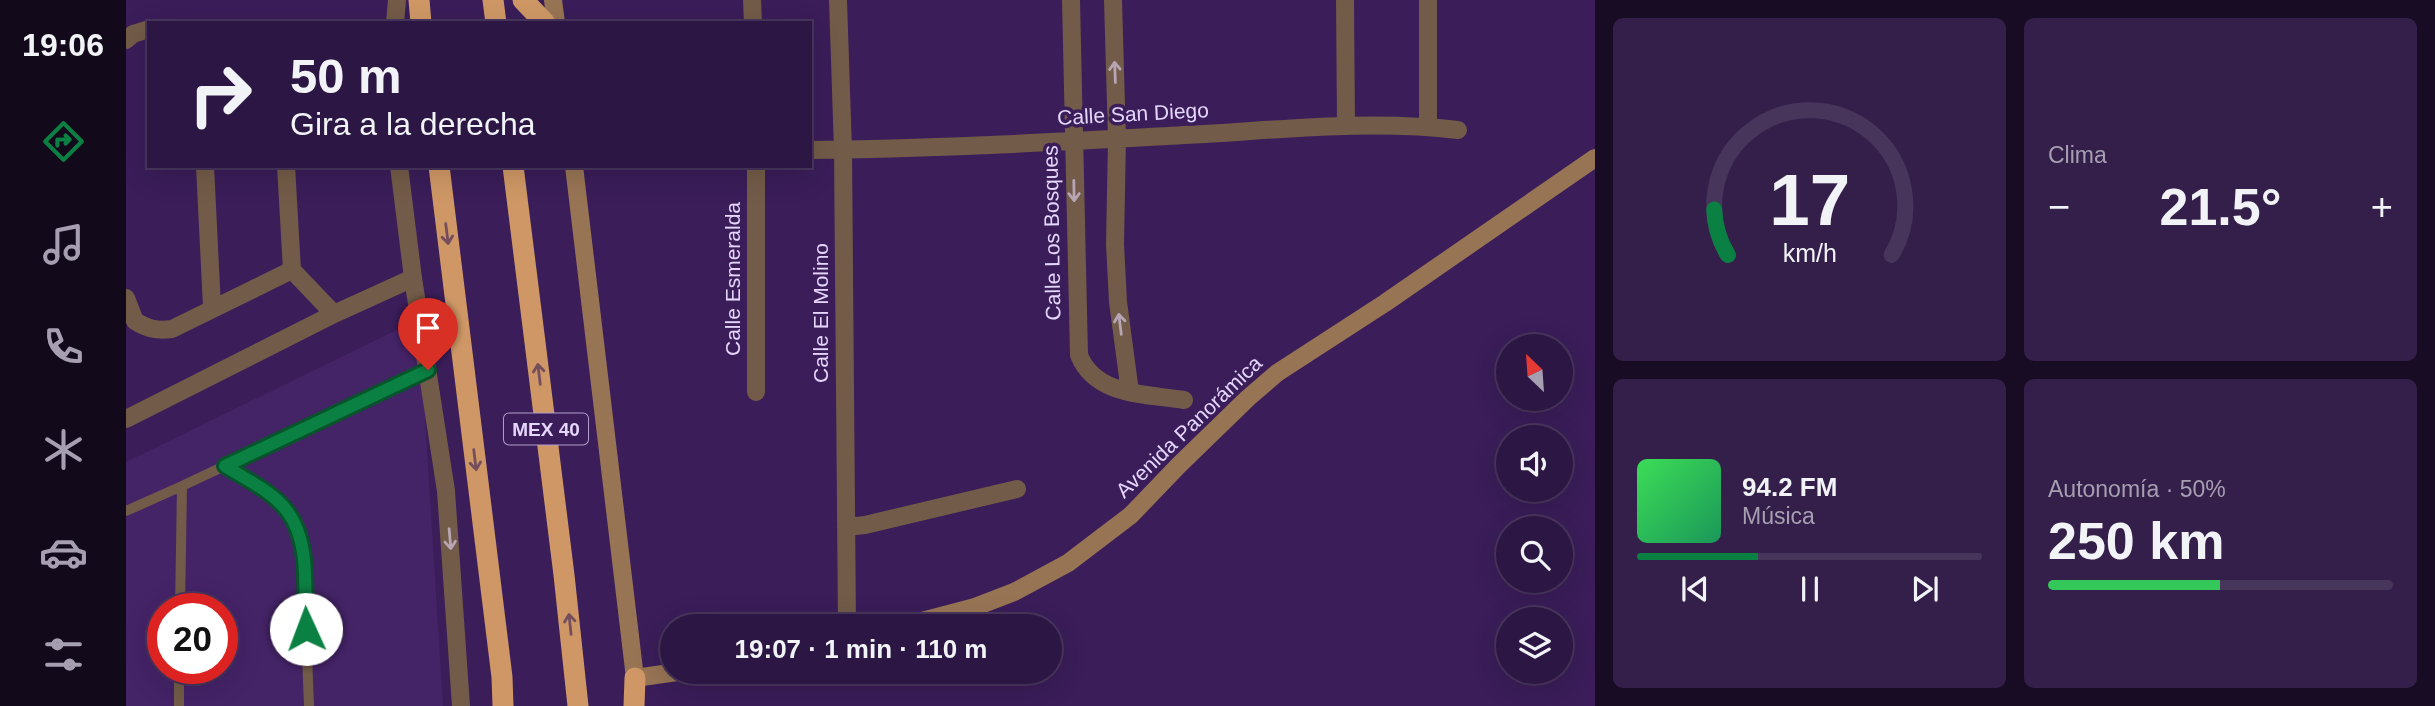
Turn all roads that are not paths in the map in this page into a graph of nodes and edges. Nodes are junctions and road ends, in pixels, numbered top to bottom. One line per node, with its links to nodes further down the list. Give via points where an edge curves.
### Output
1 (397, 0): 12 (street)
2 (419, 0): 13 (highway)
3 (493, 0): 14 (highway)
4 (523, 0): 15 (highway)
5 (553, 0): 16 (street)
6 (752, 0): 17 (street)
7 (838, 0): 26 (street, Calle El Molino)
8 (1071, 0): 24 (street, Calle Los Bosques)
9 (1113, 0): 23 (street, one-way to 9)
10 (1345, 0): 20 (street)
11 (1428, 0): 21 (street)
12 (395, 21)
13 (421, 21)
14 (496, 21)
15 (543, 21)
16 (556, 21)
17 (753, 21)
18 (147, 30): 19 (street)
19 (126, 40)
20 (1346, 126): 21 (street, Calle San Diego); 23 (street, Calle San Diego)
21 (1428, 127): 22 (street, Calle San Diego)
22 (1458, 130)
23 (1117, 139): 24 (street, Calle San Diego); 42 (street, one-way to 23, via 1117,291)
24 (1074, 140): 26 (street, Calle San Diego); 42 (street, Calle Los Bosques, one-way to 42, via 1079,355 1093,378)
25 (812, 150): 26 (street, Calle San Diego)
26 (843, 150): 49 (street, Calle El Molino)
27 (1595, 158): 52 (street, Avenida Panorámica, via 1277,373 1188,455 1131,516 1068,563 1014,592)
28 (205, 168): 38 (street)
29 (286, 168): 35 (street)
30 (400, 168): 36 (street)
31 (439, 168): 59 (highway, MEX 40, one-way to 59)
32 (513, 168): 60 (highway, MEX 40, one-way to 32)
33 (574, 168): 54 (street)
34 (755, 168): 41 (street, Calle Esmeralda)
35 (292, 270): 38 (street); 39 (street)
36 (413, 278): 39 (street); 40 (street)
37 (126, 298): 38 (street, via 135,321 153,330 172,329)
38 (212, 307)
39 (334, 314): 44 (street)
40 (428, 370): 45 (lane); 58 (street, one-way to 58, via 446,491)
41 (756, 392)
42 (1130, 392): 43 (street, Calle Los Bosques)
43 (1184, 400)
44 (126, 419)
45 (225, 466): 46 (lane); 57 (lane, via 271,495 295,526 303,551)
46 (182, 486): 48 (lane); 50 (lane)
47 (1017, 489): 49 (street)
48 (126, 511)
49 (846, 527): 51 (street, Calle El Molino)
50 (180, 593)
51 (847, 614)
52 (949, 614)
53 (660, 674): 54 (street)
54 (635, 678): 61 (highway)
55 (179, 684): 56 (lane)
56 (178, 706)
57 (309, 706)
58 (461, 706)
59 (503, 706)
60 (578, 706)
61 (634, 706)

